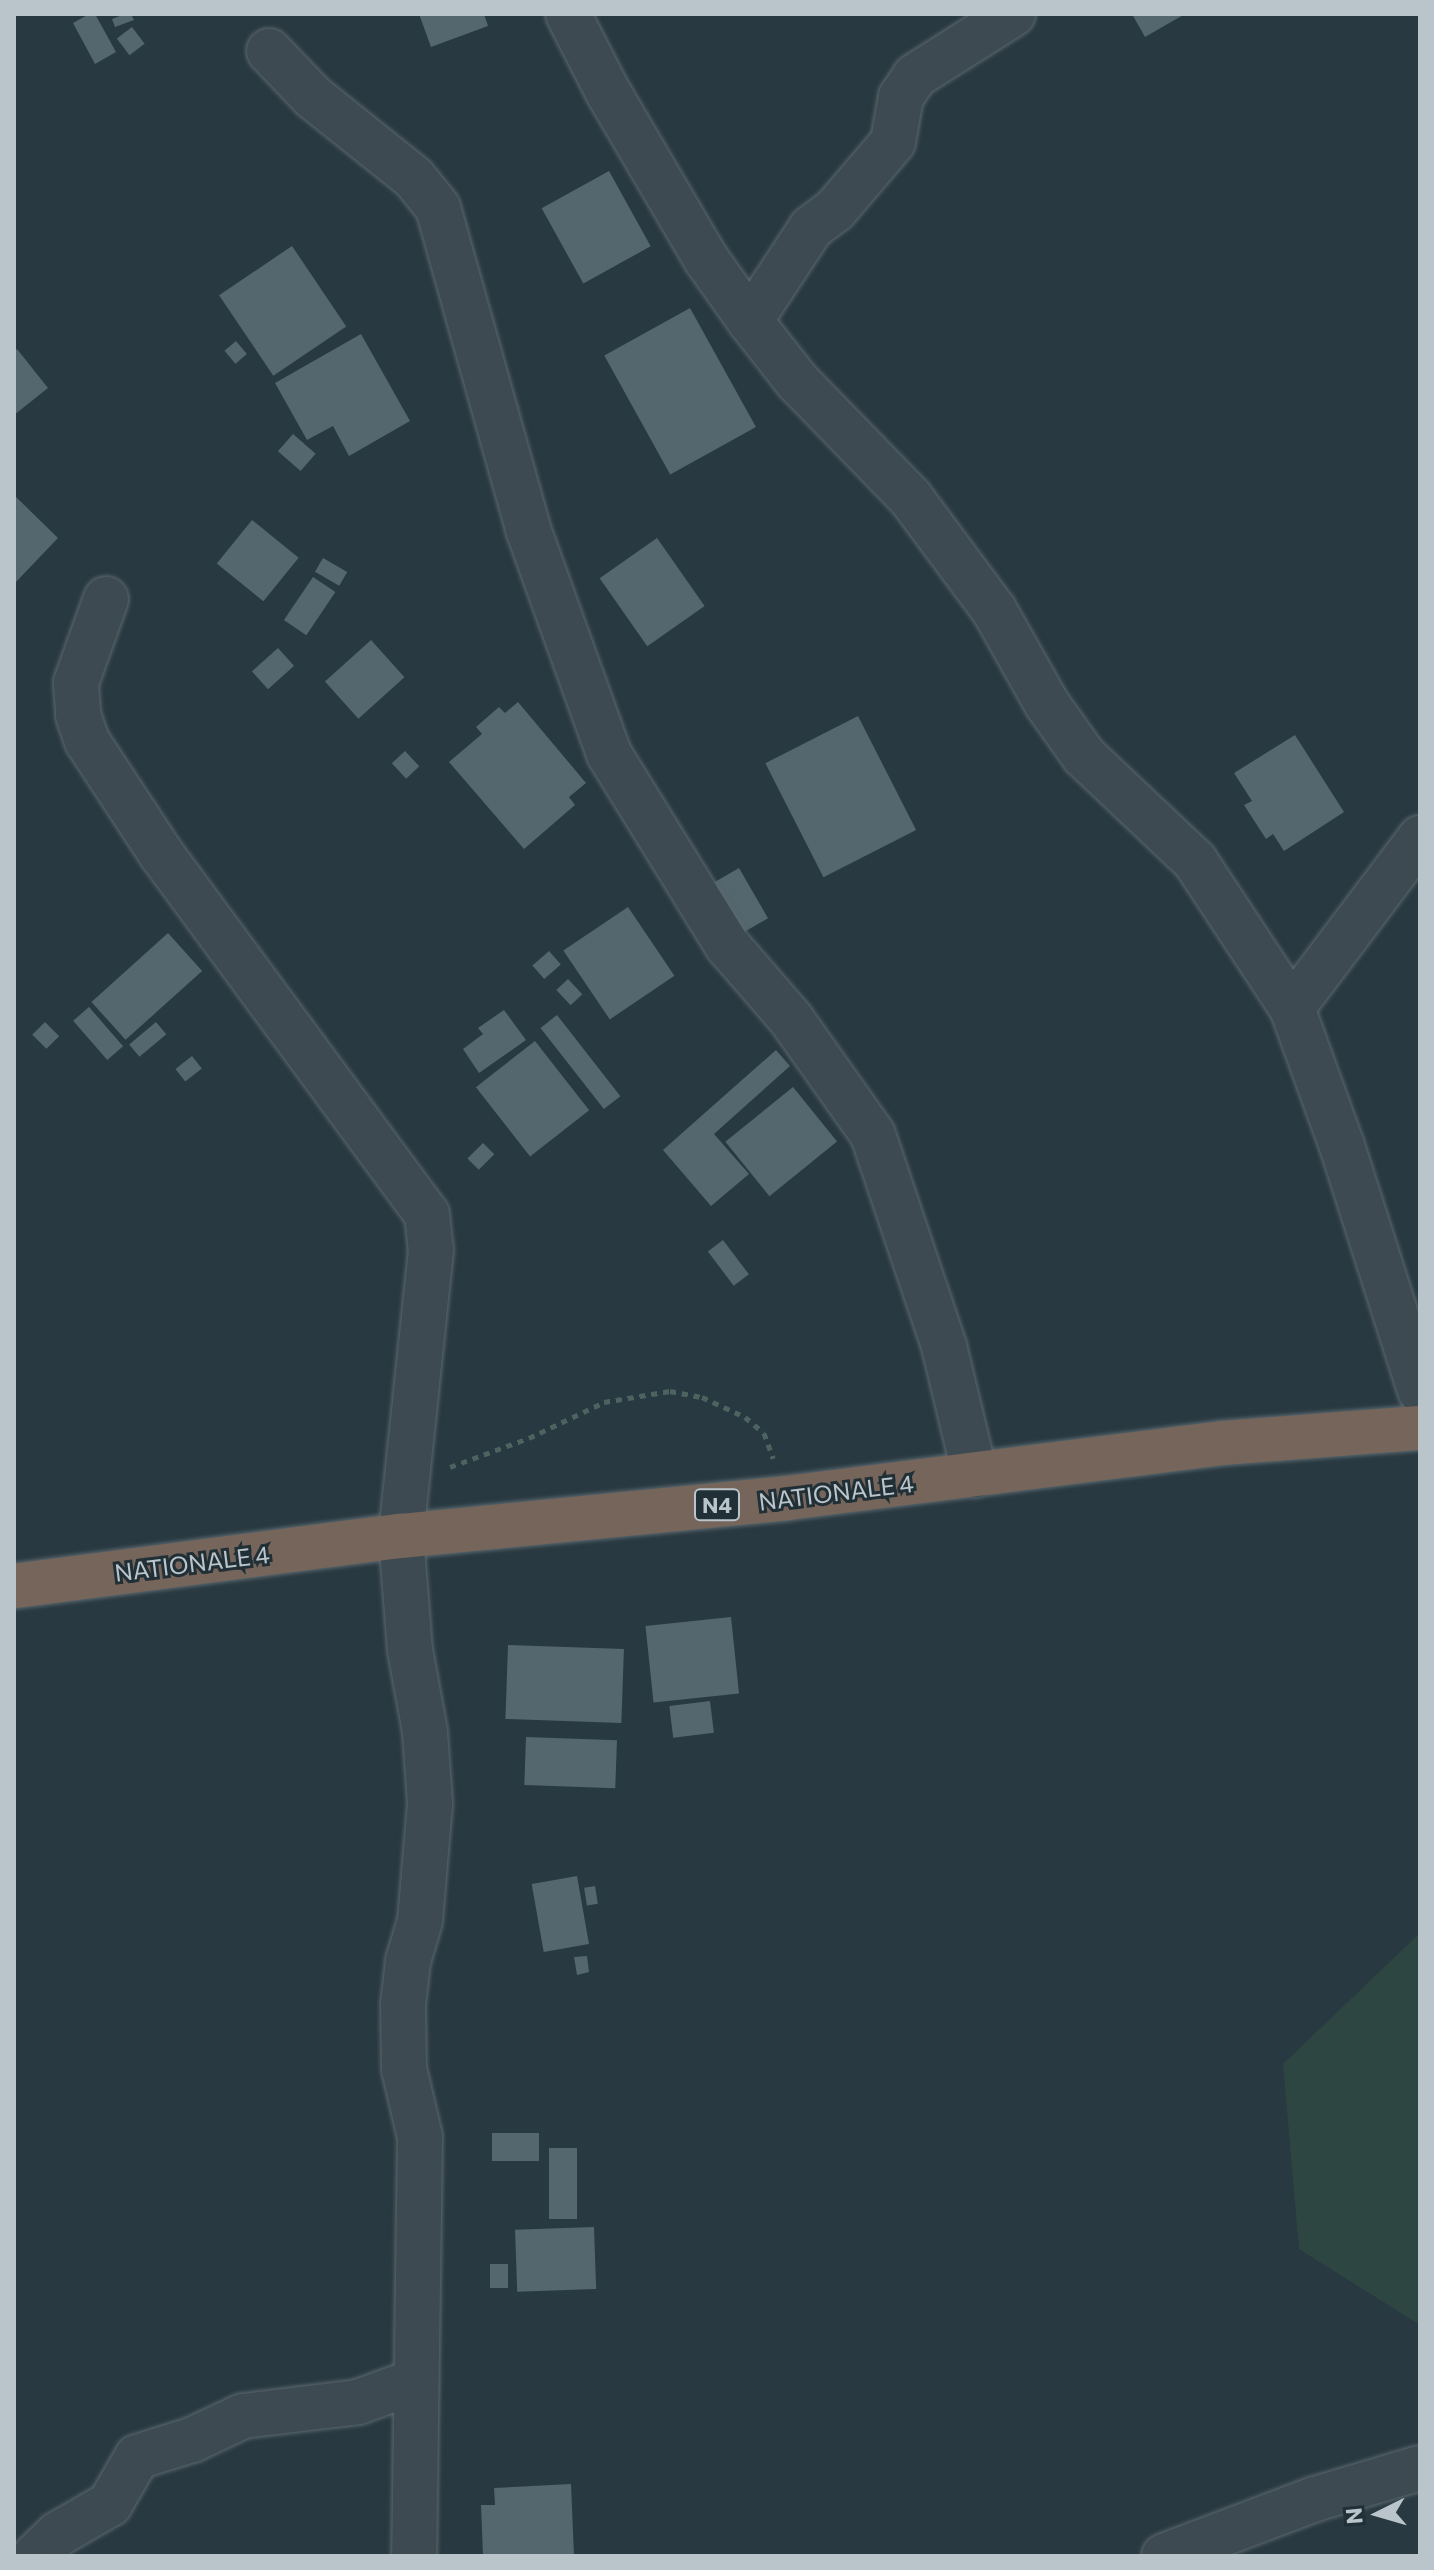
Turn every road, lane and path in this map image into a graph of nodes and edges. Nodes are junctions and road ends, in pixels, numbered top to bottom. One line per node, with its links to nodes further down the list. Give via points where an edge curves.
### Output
1 (568, 14): 4 (street, via 706,259)
2 (1013, 14): 4 (street, via 915,76 901,97 893,142 835,210 811,228)
3 (269, 51): 11 (street, via 313,97 414,178 438,208 528,529 609,754 727,945 791,1019 873,1135 944,1346)
4 (750, 321): 7 (street, via 797,381 910,497 994,610 1047,704 1084,756 1195,861)
5 (106, 599): 10 (street, via 76,683 87,741 162,855 427,1214 431,1250)
6 (1420, 838): 7 (street)
7 (1292, 1008): 8 (street)
8 (1420, 1391)
9 (1420, 1428): 11 (highway, NATIONALE 4 / N4, via 1223,1443)
10 (409, 1469): 12 (path, via 449,1467 529,1438 604,1402 670,1391 702,1397 745,1417 764,1433); 13 (street)
11 (975, 1475): 12 (highway, NATIONALE 4 / N4)
12 (787, 1498): 13 (highway, NATIONALE 4 / N4)
13 (401, 1536): 14 (highway, NATIONALE 4 / N4); 15 (street, via 430,1804 420,1921 403,2005 404,2069 420,2137)
14 (14, 1586)
15 (416, 2381): 17 (street, via 358,2402 243,2416 137,2457 110,2504 58,2534); 18 (street)
16 (1420, 2468): 19 (street, via 1315,2499)
17 (35, 2556)
18 (414, 2556)
19 (1164, 2556)

